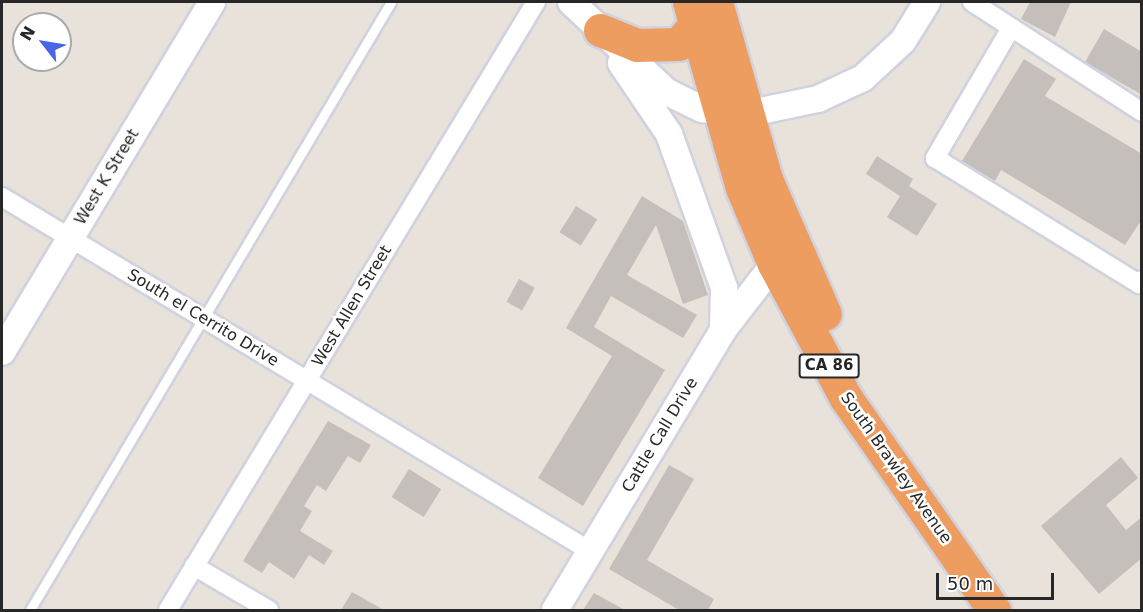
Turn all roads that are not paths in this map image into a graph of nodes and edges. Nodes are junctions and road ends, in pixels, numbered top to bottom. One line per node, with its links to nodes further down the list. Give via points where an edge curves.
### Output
1 (212, 2): 14 (street, West K Street)
2 (391, 2): 17 (lane)
3 (536, 2): 20 (street, West Allen Street)
4 (571, 2): 10 (street)
5 (716, 2): 12 (highway, South Brawley Avenue / CA 86)
6 (927, 2): 12 (street, via 903,41 863,78 818,99)
7 (984, 5): 9 (street)
8 (692, 14): 10 (highway, via 678,44 637,45); 12 (highway, South Brawley Avenue / CA 86)
9 (1011, 28): 11 (street); 16 (street, via 935,158 1139,284)
10 (600, 30): 12 (street, via 667,92); 18 (street, via 669,134 723,288)
11 (1142, 112)
12 (732, 113): 15 (highway, South Brawley Avenue / CA 86); 23 (highway, South Brawley Avenue / CA 86, via 766,179 810,285 862,384 953,529)
13 (2, 196): 14 (street, South el Cerrito Drive)
14 (70, 239): 17 (street, South el Cerrito Drive); 19 (street, West K Street)
15 (774, 264): 18 (street, Cattle Call Drive); 23 (highway, South Brawley Avenue / CA 86, via 846,398)
16 (1142, 280)
17 (205, 319): 20 (street, South el Cerrito Drive); 24 (lane)
18 (723, 330): 21 (street, Cattle Call Drive)
19 (2, 352)
20 (307, 380): 21 (street, South el Cerrito Drive); 22 (street, West Allen Street)
21 (590, 550): 27 (street, Cattle Call Drive)
22 (194, 566): 25 (street, West Allen Street); 26 (street)
23 (989, 603)
24 (30, 610)
25 (168, 610)
26 (268, 610)
27 (555, 610)

